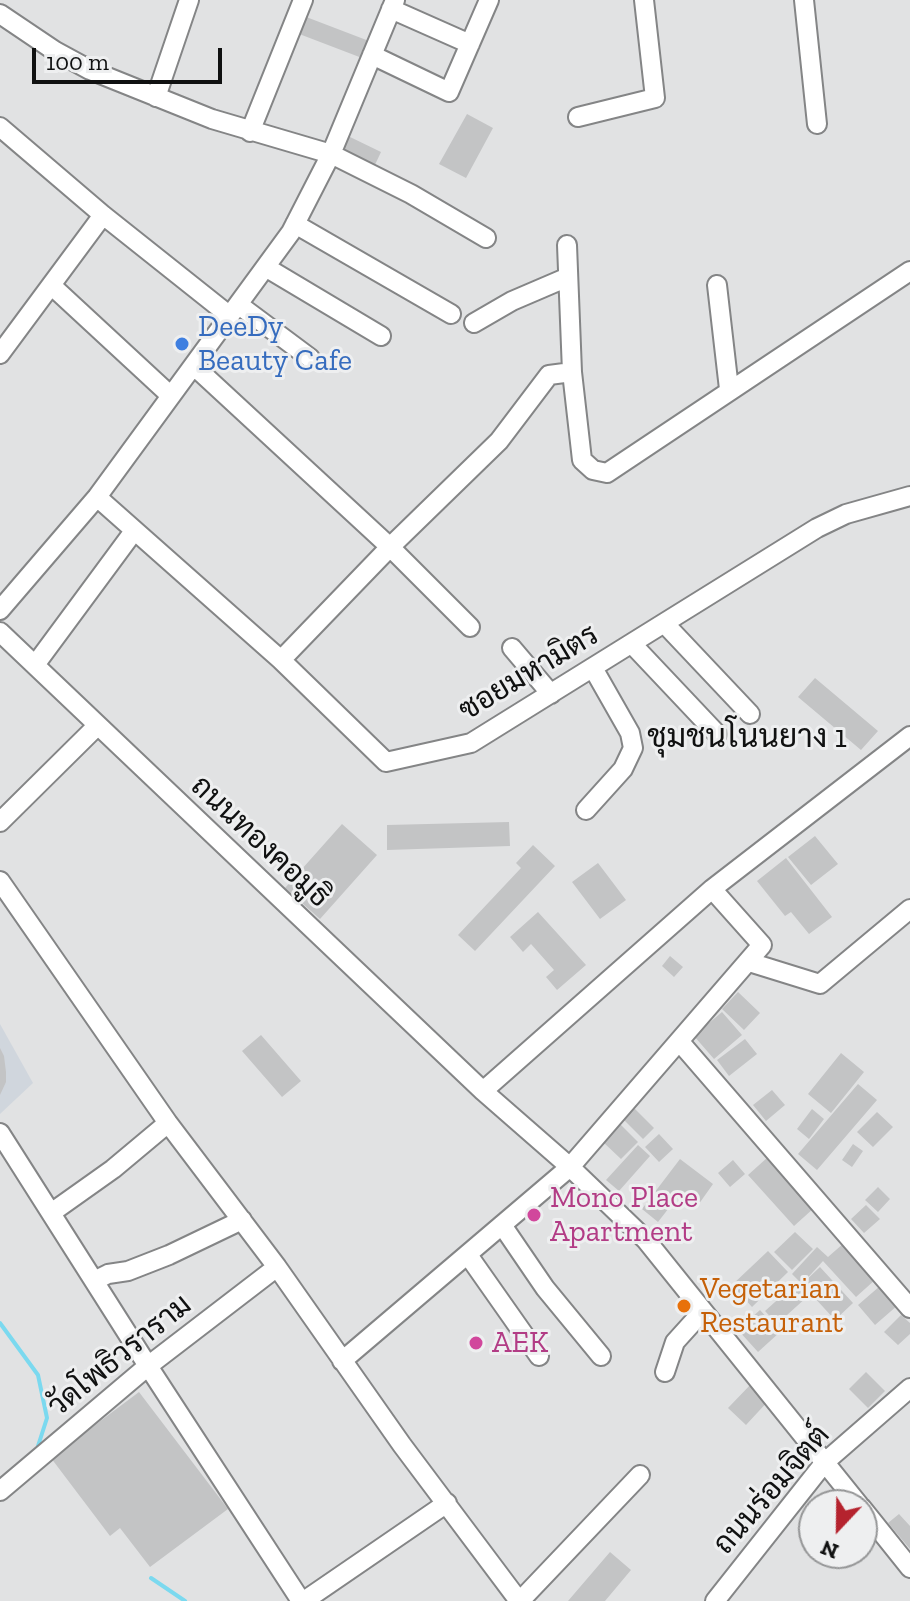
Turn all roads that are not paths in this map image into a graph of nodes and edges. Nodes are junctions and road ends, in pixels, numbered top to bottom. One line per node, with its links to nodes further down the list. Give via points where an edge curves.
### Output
1 (189, 0): 10 (street)
2 (303, 0): 14 (street)
3 (489, 0): 8 (street)
4 (644, 0): 11 (street, via 655,98)
5 (804, 0): 12 (street)
6 (393, 5): 8 (street); 9 (street)
7 (0, 14): 10 (street, via 67,57)
8 (470, 44): 9 (street, via 449,92)
9 (372, 55): 15 (street)
10 (156, 97): 14 (street)
11 (578, 117)
12 (817, 124)
13 (0, 127): 16 (street)
14 (250, 132): 15 (street)
15 (331, 154): 17 (street); 18 (street)
16 (103, 215): 23 (street); 25 (street)
17 (295, 224): 20 (street); 26 (street)
18 (486, 238)
19 (567, 245): 22 (street)
20 (267, 268): 25 (street); 28 (street)
21 (910, 271): 33 (street)
22 (568, 277): 27 (street); 32 (street)
23 (51, 285): 29 (street); 34 (street)
24 (717, 285): 33 (street)
25 (234, 310): 30 (street); 31 (street)
26 (451, 314)
27 (474, 323)
28 (381, 336)
29 (0, 354)
30 (310, 358)
31 (194, 366): 34 (street); 38 (street)
32 (572, 372): 33 (street, via 582,460 600,473 632,458); 38 (street, via 549,375 499,441)
33 (729, 389)
34 (171, 396): 36 (street)
35 (910, 496): 40 (street, ซอยมหามิตร, via 817,528)
36 (97, 497): 37 (street, ซอยมหามิตร); 39 (street)
37 (134, 531): 45 (street, ซอยมหามิตร); 46 (street)
38 (390, 547): 41 (street); 45 (street)
39 (0, 610)
40 (664, 623): 43 (street, ซอยมหามิตร); 49 (street)
41 (470, 627)
42 (0, 632): 46 (street, ถนนทองคอมูธิ)
43 (632, 644): 47 (street, ซอยมหามิตร); 51 (street)
44 (512, 648): 48 (street)
45 (281, 660): 48 (street, ซอยมหามิตร, via 386,762 471,743)
46 (35, 665): 50 (street, ถนนทองคอมูธิ)
47 (593, 668): 48 (street, ซอยมหามิตร); 53 (street, via 630,733 633,748 623,769)
48 (551, 694)
49 (750, 714)
50 (97, 726): 54 (street); 60 (street, ถนนทองคอมูธิ)
51 (717, 734)
52 (910, 736): 56 (street)
53 (586, 810)
54 (0, 822)
55 (0, 881): 61 (street)
56 (712, 889): 58 (street, via 762,945); 60 (street)
57 (910, 909): 58 (street, via 820,984)
58 (749, 962): 59 (street)
59 (679, 1041): 63 (street); 70 (street)
60 (483, 1091): 63 (street, ถนนทองคอมูธิ)
61 (168, 1123): 64 (street); 65 (street)
62 (0, 1133): 64 (street)
63 (570, 1167): 66 (street); 71 (street, ถนนทองคอมูธิ, via 646,1240)
64 (51, 1213): 69 (street)
65 (242, 1220): 68 (street); 69 (street, via 169,1255)
66 (502, 1225): 67 (street); 73 (street)
67 (468, 1255): 72 (street); 74 (street)
68 (277, 1267): 74 (street); 75 (street, วัดโพธิวราราม)
69 (94, 1281): 75 (street)
70 (910, 1308)
71 (703, 1311): 76 (street, via 675,1342); 78 (street, ถนนทองคอมูธิ)
72 (539, 1356)
73 (601, 1356)
74 (342, 1361): 82 (street)
75 (148, 1366): 81 (street, วัดโพธิวราราม); 85 (street)
76 (665, 1372)
77 (910, 1388): 78 (street, ถนนร่อมจิตต์)
78 (825, 1462): 80 (street, ถนนทองคอมูธิ); 87 (street, ถนนร่อมจิตต์)
79 (640, 1475): 86 (street)
80 (847, 1489)
81 (0, 1491)
82 (447, 1503): 85 (street); 86 (street)
83 (878, 1528): 84 (street, ถนนทองคอมูธิ)
84 (910, 1568)
85 (303, 1601)
86 (520, 1601)
87 (715, 1601)

